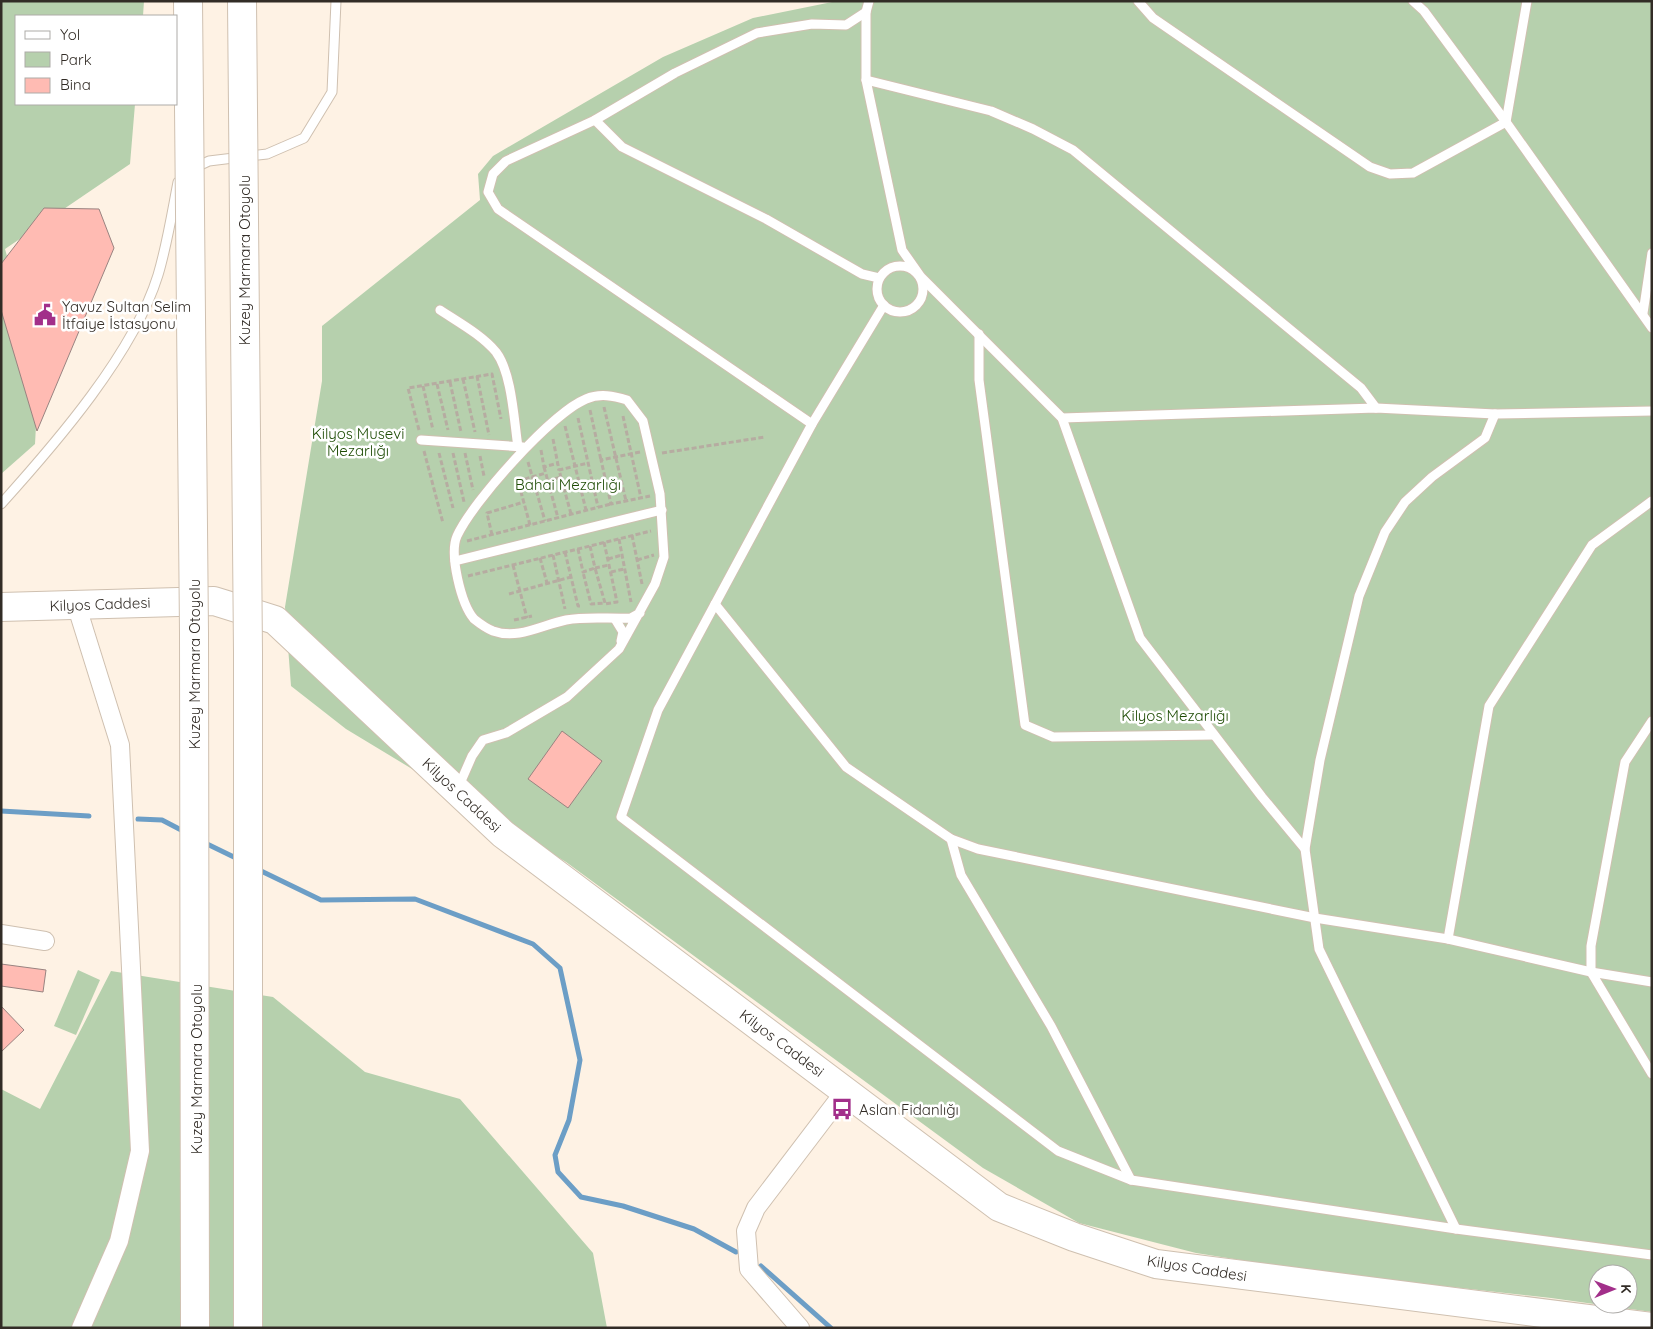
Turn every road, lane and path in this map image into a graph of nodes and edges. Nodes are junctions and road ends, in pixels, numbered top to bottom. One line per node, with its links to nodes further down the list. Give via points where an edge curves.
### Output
1 (188, 1): 126 (main road, Kuzey Marmara Otoyolu, bridge, via 194,623)
2 (242, 1): 127 (main road, Kuzey Marmara Otoyolu, bridge, via 248,682)
3 (336, 1): 61 (lane, via 332,92 304,138 267,154 209,161 179,176 158,276 133,332 93,393)
4 (869, 1): 10 (lane)
5 (1138, 1): 13 (lane, via 1153,18 1370,167 1390,174 1413,173)
6 (1414, 1): 9 (lane)
7 (1421, 1): 9 (lane)
8 (1527, 1): 13 (lane)
9 (1424, 11): 13 (lane)
10 (866, 12): 11 (lane); 12 (lane, via 846,25 812,24 757,33 675,73)
11 (866, 80): 15 (lane, via 902,250); 28 (lane, via 991,111 1034,128 1073,150 1361,388)
12 (595, 120): 16 (lane, via 622,147 766,219 862,274); 33 (lane, via 506,161 493,174 488,192 498,209)
13 (1506, 122): 19 (lane)
14 (1652, 253): 19 (lane)
15 (921, 277): 16 (lane, via 902,265 885,270); 17 (lane, via 924,286 915,307 901,312); 21 (lane)
16 (880, 278): 17 (lane, via 877,288)
17 (884, 305): 33 (lane)
18 (440, 310): 41 (lane, via 497,353 506,374)
19 (1643, 313): 20 (lane)
20 (1652, 328)
21 (979, 334): 32 (lane); 109 (lane, via 978,380 1026,725 1053,737)
22 (477, 376): 23 (path); 39 (path); 40 (path, via 492,374)
23 (463, 379): 37 (path, via 408,388); 38 (path)
24 (602, 396): 25 (lane); 26 (lane); 44 (path)
25 (587, 398): 27 (lane); 45 (path)
26 (620, 398): 42 (lane, via 627,400 643,421); 43 (path)
27 (575, 406): 31 (lane); 47 (path)
28 (1376, 408): 30 (lane); 32 (lane)
29 (1652, 411): 30 (lane)
30 (1495, 414): 112 (lane, via 1485,438 1432,477 1405,502 1385,532 1359,596 1320,760)
31 (562, 416): 34 (lane); 48 (path)
32 (1062, 418): 109 (lane, via 1140,638)
33 (812, 424): 101 (lane)
34 (550, 426): 35 (lane); 46 (path)
35 (538, 437): 41 (lane); 49 (path)
36 (765, 438): 42 (path)
37 (421, 440): 38 (lane); 69 (path)
38 (477, 444): 39 (lane); 53 (path)
39 (491, 444): 40 (lane)
40 (506, 446): 41 (lane)
41 (523, 448): 52 (path); 76 (lane, via 456,537)
42 (651, 452): 43 (path); 56 (lane)
43 (630, 454): 44 (path); 57 (path)
44 (616, 457): 45 (path); 58 (path)
45 (601, 460): 62 (path)
46 (558, 463): 49 (path); 50 (path)
47 (588, 463): 48 (path); 63 (path)
48 (574, 466): 50 (path); 64 (path)
49 (544, 467): 51 (path)
50 (559, 470): 54 (path)
51 (546, 473): 52 (path); 55 (path)
52 (533, 477): 60 (path, via 518,481); 68 (path)
53 (485, 478)
54 (561, 478): 55 (path); 66 (path)
55 (548, 481): 67 (path)
56 (660, 494): 57 (path); 65 (lane)
57 (640, 498): 58 (path)
58 (626, 501): 62 (path)
59 (1652, 501): 115 (lane, via 1592,545 1489,706)
60 (524, 502): 70 (path); 72 (path, via 486,513)
61 (1, 504)
62 (612, 504): 63 (path)
63 (598, 507): 64 (path)
64 (586, 510): 66 (path)
65 (662, 510): 71 (lane); 84 (lane)
66 (571, 514): 67 (path)
67 (558, 518): 68 (path)
68 (545, 521): 70 (path)
69 (443, 523)
70 (530, 525): 72 (path)
71 (664, 527): 73 (path); 97 (lane, via 664,557)
72 (492, 535): 76 (path)
73 (632, 535): 74 (path); 97 (path)
74 (619, 539): 75 (path); 81 (path)
75 (604, 542): 77 (path); 83 (path)
76 (456, 544): 84 (lane)
77 (590, 546): 78 (path); 87 (path)
78 (578, 549): 79 (path); 89 (path)
79 (565, 552): 80 (path); 91 (path)
80 (553, 555): 82 (path); 93 (path)
81 (622, 555): 83 (path); 88 (path)
82 (540, 558): 85 (path); 94 (path)
83 (608, 559): 86 (path)
84 (455, 561): 92 (lane)
85 (513, 565): 92 (path); 95 (path)
86 (609, 565): 87 (path); 90 (path)
87 (595, 568): 89 (path); 98 (path)
88 (624, 569): 90 (path); 104 (path)
89 (583, 572): 100 (path)
90 (611, 572): 98 (path, via 617,602)
91 (571, 577): 93 (path); 102 (path)
92 (459, 579): 106 (lane, via 462,596 474,618 492,631 511,636 568,620)
93 (558, 580): 94 (path); 102 (path, via 564,609)
94 (547, 583): 95 (path)
95 (520, 591): 96 (path); 105 (path)
96 (510, 594)
97 (646, 601): 104 (lane)
98 (605, 603): 100 (path); 106 (path)
99 (76, 604): 103 (main road, Kilyos Caddesi); 110 (main road, Kilyos Caddesi, via 214,601 275,620); 125 (street, via 120,745 140,1151 119,1241)
100 (591, 604): 102 (path)
101 (715, 604): 111 (lane, via 846,766); 121 (lane, via 658,710 621,817 1058,1151)
102 (578, 606)
103 (1, 607)
104 (637, 615): 106 (lane); 107 (lane)
105 (527, 617)
106 (610, 619): 107 (lane, via 623,632)
107 (619, 648): 110 (lane, via 567,697 506,733 484,740 472,756)
108 (1652, 721): 117 (lane, via 1625,762 1591,946)
109 (1214, 735): 112 (lane)
110 (457, 791): 120 (main road, Kilyos Caddesi, via 503,834)
111 (951, 839): 113 (lane, via 978,849); 121 (lane, via 961,875 1052,1026)
112 (1305, 849): 113 (lane)
113 (1315, 918): 115 (lane); 122 (lane, via 1319,949)
114 (1, 934): 116 (street)
115 (1448, 938): 117 (lane)
116 (44, 941)
117 (1591, 972): 118 (lane); 119 (lane)
118 (1652, 982)
119 (1652, 1074)
120 (845, 1091): 124 (main road, Kilyos Caddesi, via 999,1206 1074,1238 1156,1264); 128 (street, via 756,1208 746,1230 749,1269)
121 (1131, 1180): 122 (lane)
122 (1456, 1229): 123 (lane)
123 (1652, 1255)
124 (1652, 1327)
125 (82, 1328)
126 (195, 1328)
127 (248, 1328)
128 (800, 1328)

